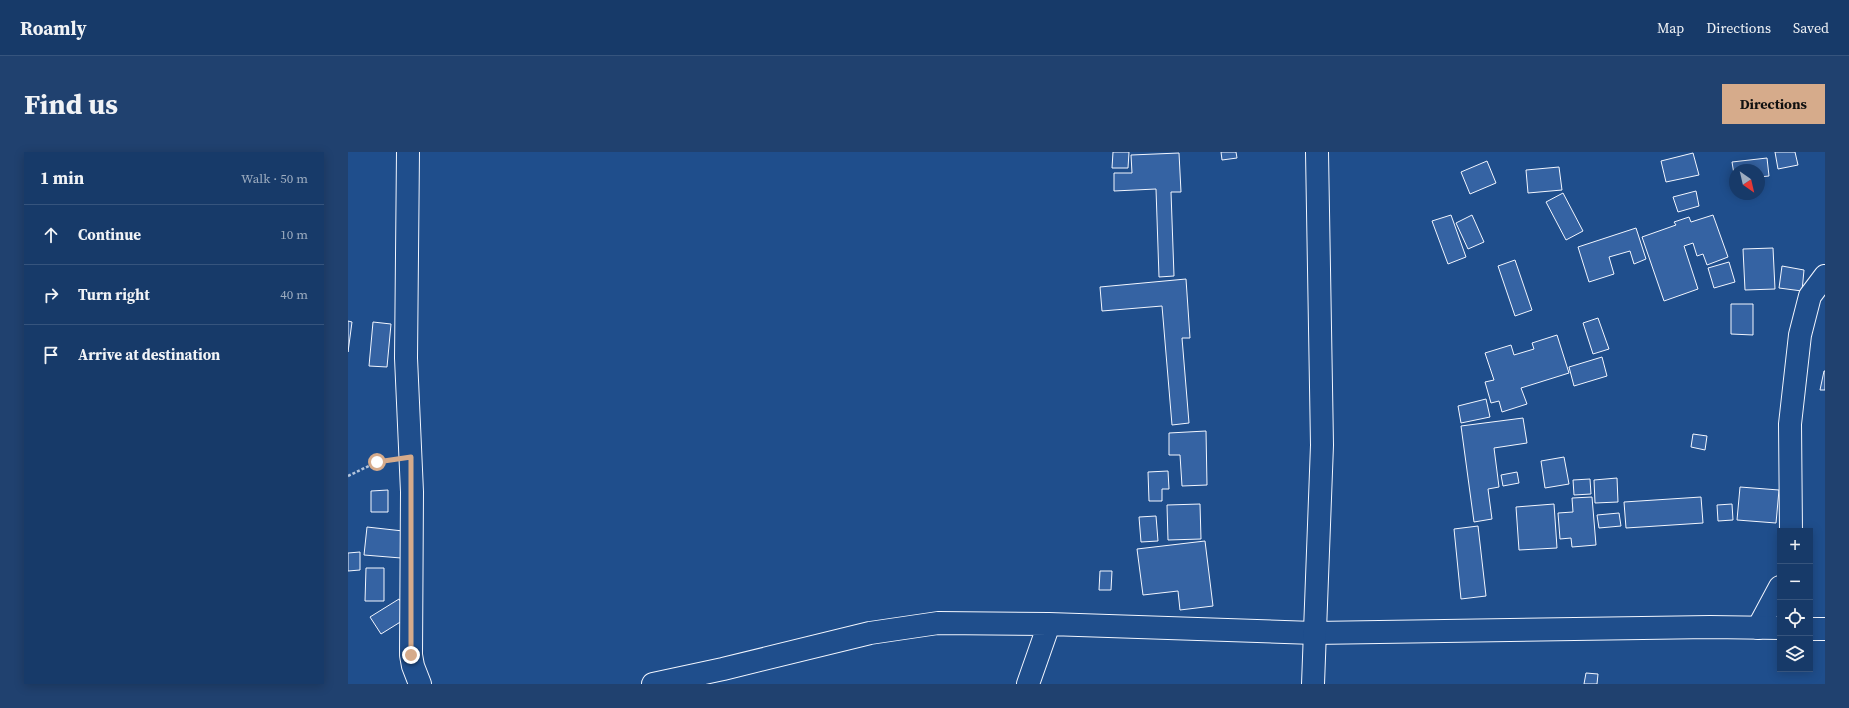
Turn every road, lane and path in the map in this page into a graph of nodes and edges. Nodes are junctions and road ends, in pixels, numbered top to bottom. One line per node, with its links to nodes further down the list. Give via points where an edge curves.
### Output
1 (408, 152): 4 (main road, via 406,358)
2 (1317, 152): 13 (main road, via 1322,445)
3 (1825, 276): 6 (main road, via 1810,296 1800,335 1790,424)
4 (411, 457): 5 (path, via 377,462); 14 (main road, via 411,655)
5 (348, 476)
6 (1791, 528)
7 (1777, 593): 9 (main road)
8 (1049, 624): 13 (main road); 15 (main road, via 938,623 870,633); 16 (main road)
9 (1758, 628): 10 (main road); 13 (main road)
10 (1777, 628)
11 (1813, 629): 12 (main road)
12 (1825, 629)
13 (1314, 634): 17 (main road)
14 (420, 684)
15 (653, 684)
16 (1028, 684)
17 (1313, 684)

